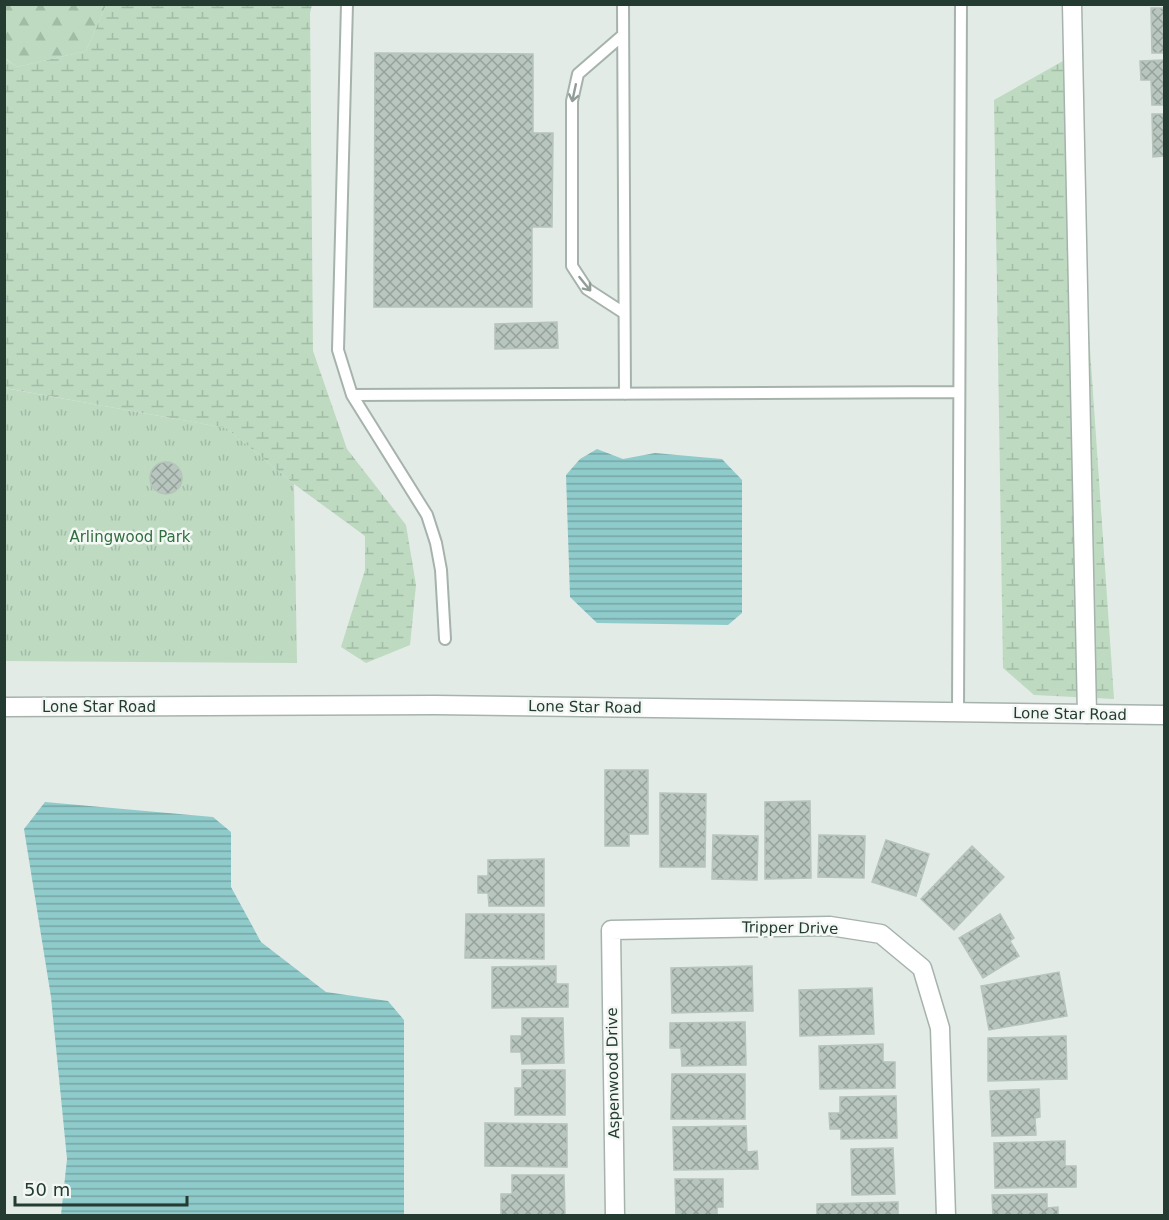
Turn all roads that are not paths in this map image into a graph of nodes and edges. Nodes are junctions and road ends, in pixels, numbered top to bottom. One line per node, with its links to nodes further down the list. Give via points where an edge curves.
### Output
1 (346, 4): 9 (lane, via 338,350)
2 (623, 4): 5 (lane)
3 (961, 4): 7 (lane)
4 (1072, 4): 13 (street)
5 (623, 35): 6 (lane); 6 (lane, one-way to 6, via 578,74 572,101 572,266 587,289)
6 (624, 313): 8 (lane)
7 (959, 392): 8 (lane); 12 (lane)
8 (625, 394): 9 (lane)
9 (352, 395): 10 (lane, via 427,515 441,570)
10 (445, 639)
11 (4, 707): 12 (street, Lone Star Road, via 435,705)
12 (958, 712): 13 (street, Lone Star Road)
13 (1087, 714): 14 (street, Lone Star Road)
14 (1164, 715)
15 (611, 930): 16 (street, Aspenwood Drive); 17 (street, Tripper Drive, via 830,926 881,934 922,968 940,1028)
16 (615, 1215)
17 (946, 1215)

